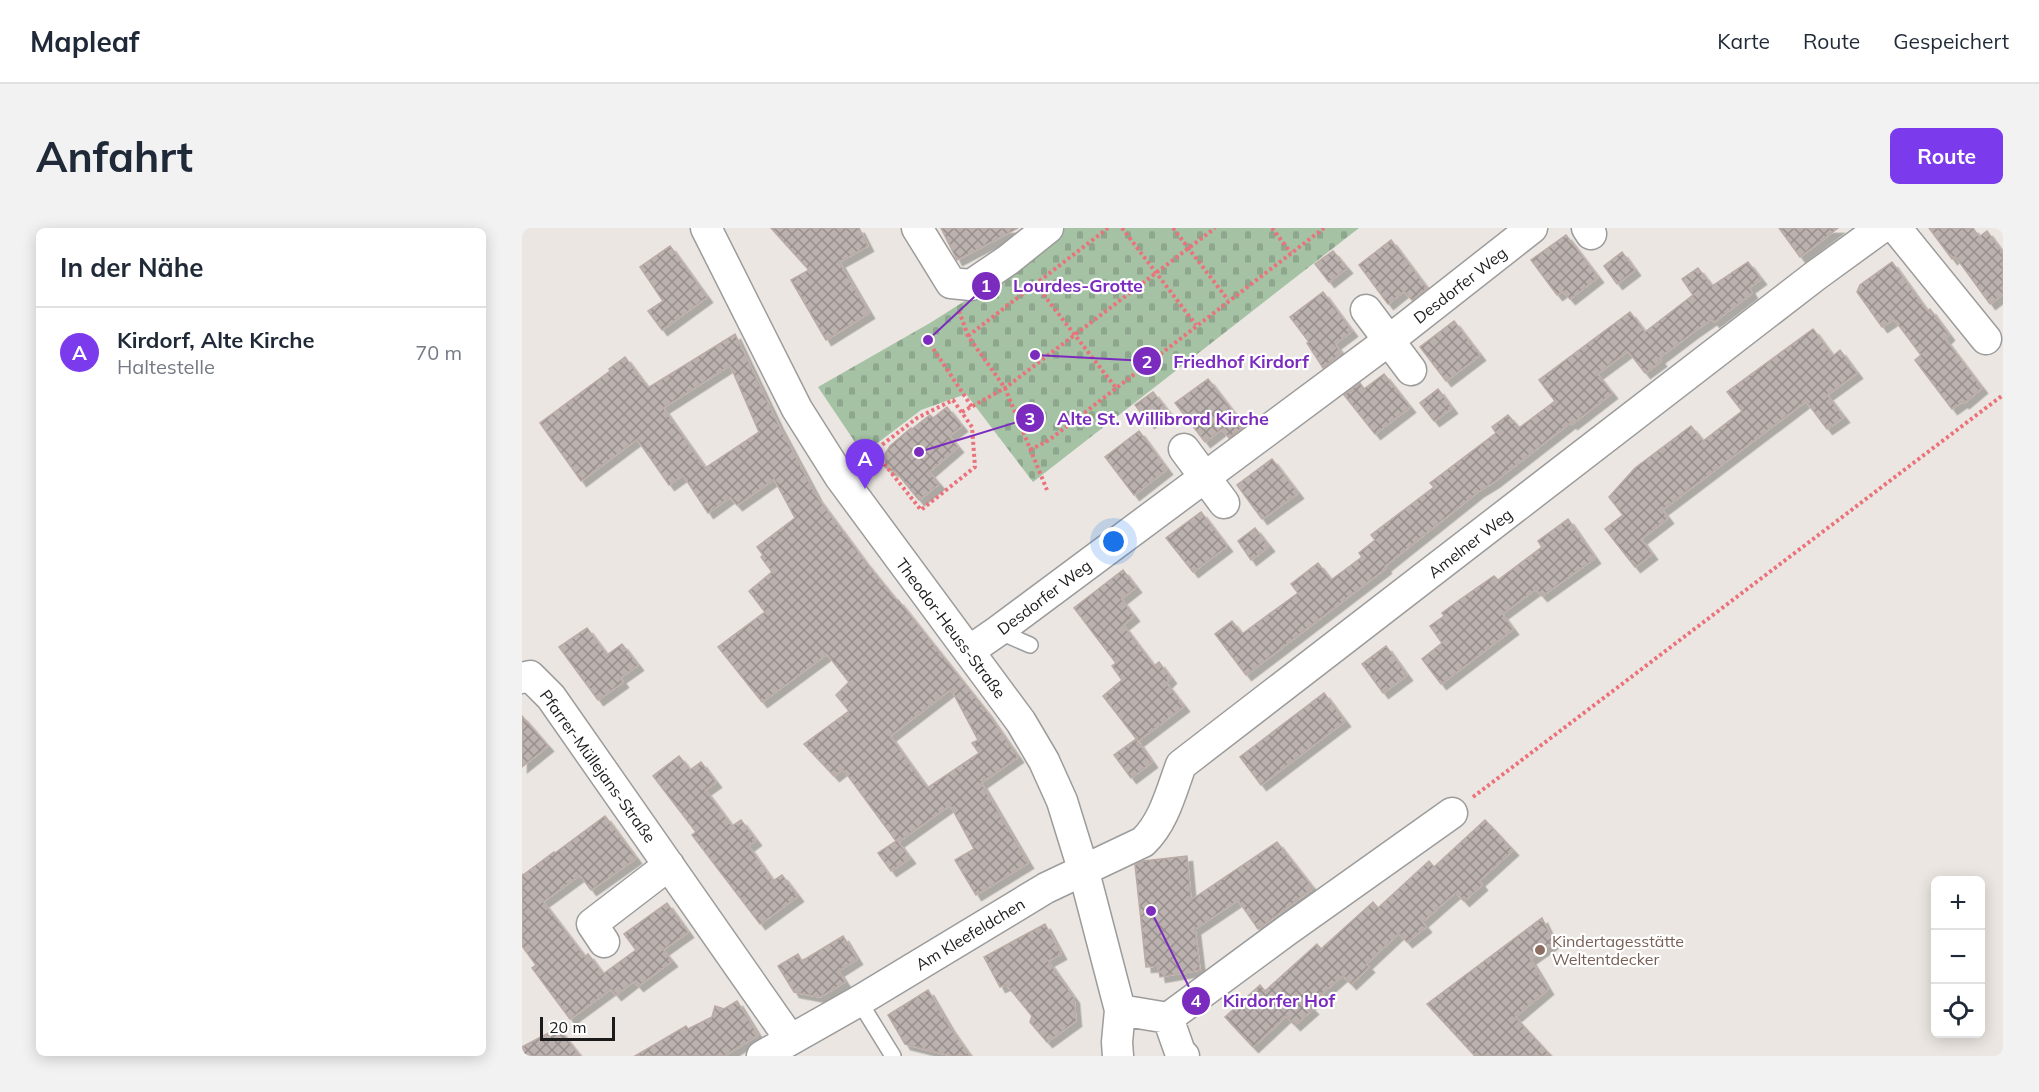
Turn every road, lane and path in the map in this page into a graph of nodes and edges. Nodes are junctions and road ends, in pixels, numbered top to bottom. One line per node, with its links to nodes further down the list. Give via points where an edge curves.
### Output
1 (706, 228): 39 (street, Theodor-Heuss-Straße, via 803,419 846,487)
2 (917, 228): 16 (street)
3 (1048, 228): 16 (street, via 971,285)
4 (1108, 228): 17 (path)
5 (1122, 228): 15 (path)
6 (1173, 228): 13 (path)
7 (1215, 228): 13 (path)
8 (1272, 228): 14 (path)
9 (1324, 228): 14 (path)
10 (1532, 228): 24 (street, Desdorfer Weg)
11 (1881, 228): 43 (street, Amelner Weg, via 1181,765 1153,832 1143,842)
12 (1896, 228): 23 (street)
13 (1188, 248): 15 (path); 18 (path)
14 (1291, 253): 18 (path)
15 (1156, 273): 20 (path); 21 (path)
16 (951, 283): 22 (path)
17 (1036, 285): 21 (path); 22 (path)
18 (1228, 300): 20 (path)
19 (1366, 310): 24 (street)
20 (1196, 325): 28 (path)
21 (1076, 334): 27 (path); 28 (path)
22 (968, 336): 27 (path)
23 (1986, 339)
24 (1388, 341): 26 (street); 34 (street, Desdorfer Weg)
25 (930, 344): 30 (path)
26 (1411, 370)
27 (1005, 388): 30 (path); 33 (path)
28 (1116, 388): 33 (path)
29 (2003, 395): 41 (path)
30 (972, 407): 31 (path)
31 (962, 412): 31 (path, via 953,400 917,418 874,451 921,510 975,466 972,427)
32 (1184, 449): 34 (street)
33 (1030, 450): 35 (path)
34 (1204, 477): 36 (street); 37 (street, Desdorfer Weg)
35 (1047, 490)
36 (1224, 503)
37 (998, 631): 38 (lane); 39 (street, Desdorfer Weg)
38 (1030, 645)
39 (969, 651): 43 (street, Theodor-Heuss-Straße, via 1044,761 1062,801)
40 (522, 678): 42 (street, Pfarrer-Müllejans-Straße, via 530,676 551,697)
41 (1452, 813): 47 (street)
42 (669, 865): 44 (street); 48 (street, Pfarrer-Müllejans-Straße)
43 (1084, 872): 45 (street, Am Kleefeldchen, via 1046,888); 46 (street, Theodor-Heuss-Straße)
44 (591, 924)
45 (859, 1001): 48 (street, Am Kleefeldchen); 50 (lane)
46 (1120, 1010): 47 (street); 51 (street, Theodor-Heuss-Straße)
47 (1168, 1018): 52 (street)
48 (790, 1039): 49 (street, Am Kleefeldchen)
49 (762, 1056)
50 (893, 1056)
51 (1118, 1056)
52 (1184, 1056)

